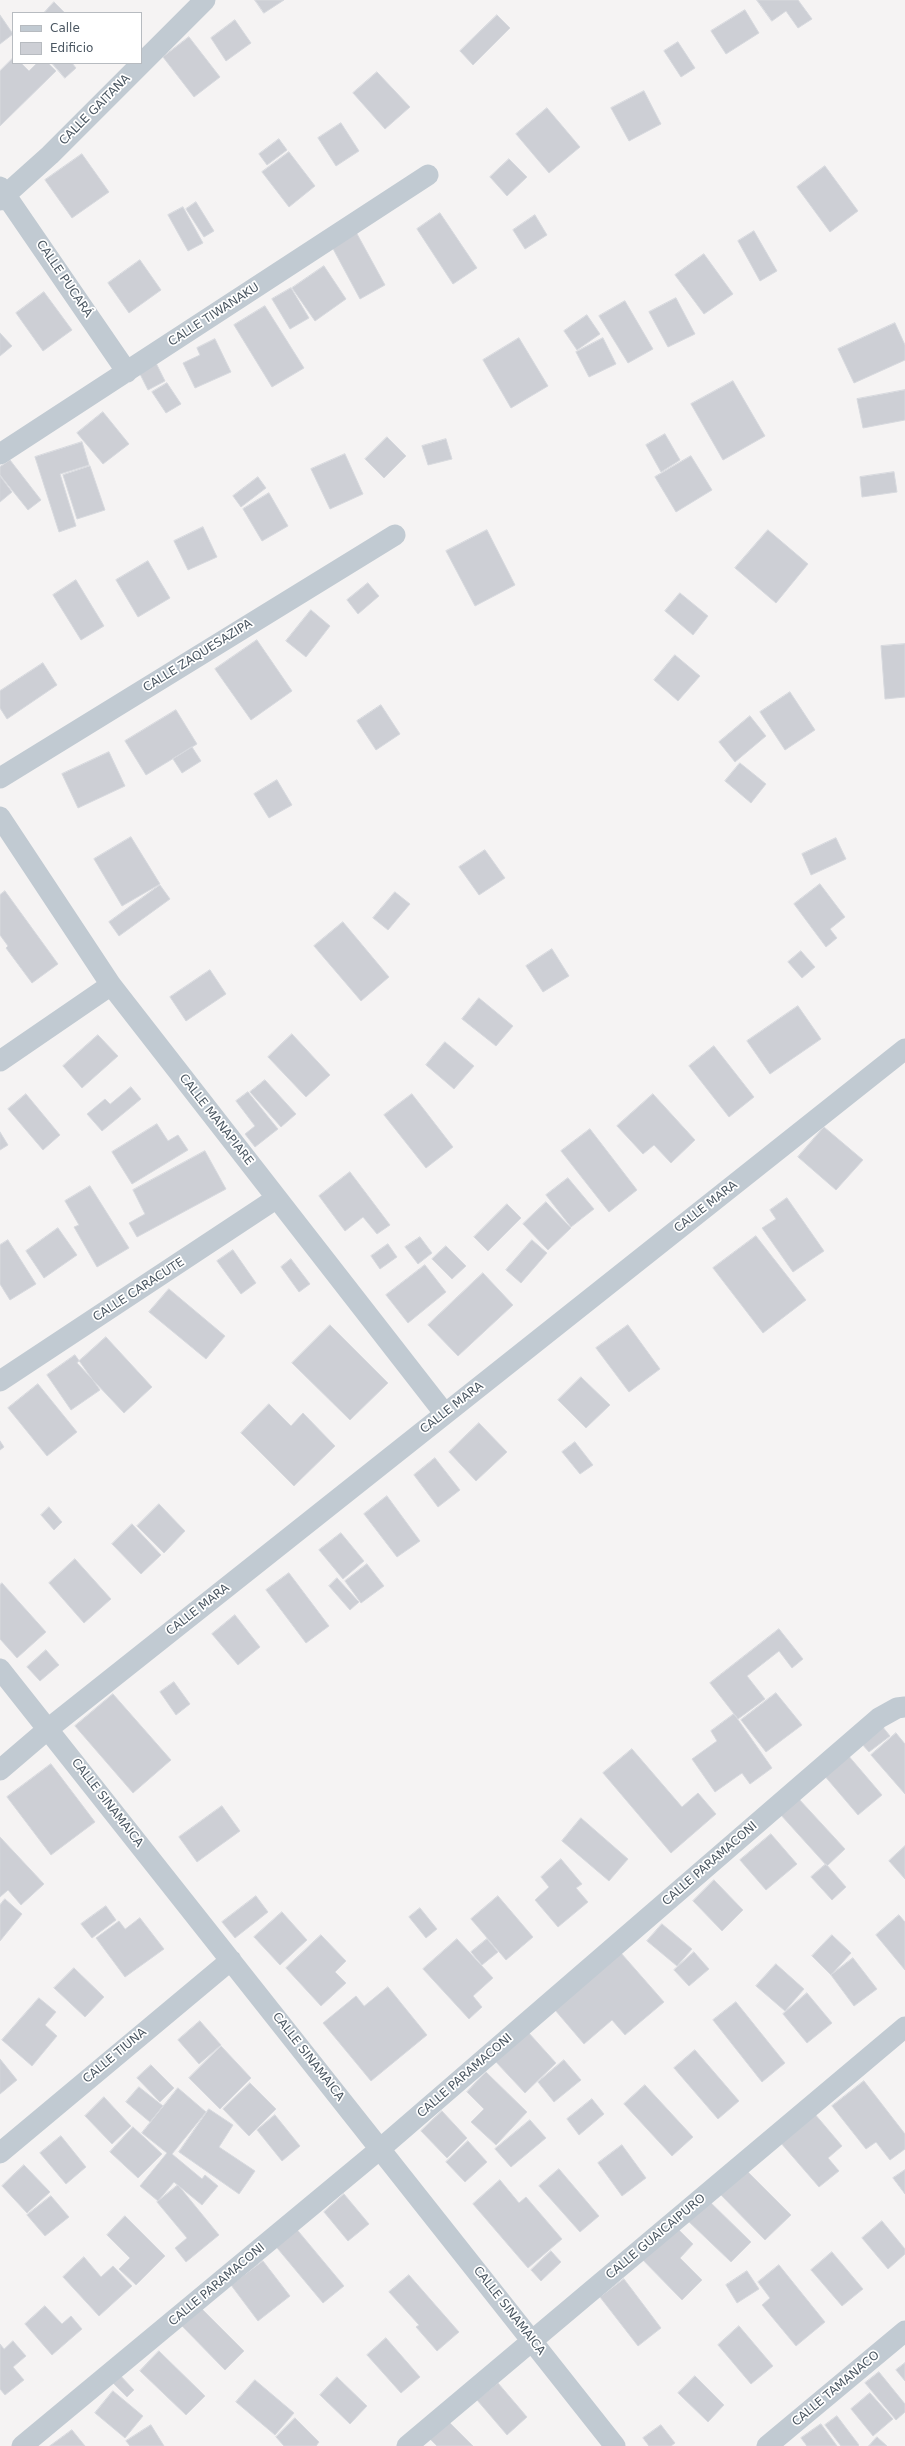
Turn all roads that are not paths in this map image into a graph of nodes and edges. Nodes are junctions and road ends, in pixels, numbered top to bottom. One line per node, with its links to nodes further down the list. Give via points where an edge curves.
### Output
1 (205, 0): 2 (street, CALLE GAITANA)
2 (142, 63)
3 (141, 64): 5 (street, CALLE GAITANA, via 50,155)
4 (428, 175): 6 (street, CALLE TIWANAKU)
5 (2, 194): 6 (street, CALLE PUCARÁ)
6 (127, 372): 7 (street, CALLE TIWANAKU)
7 (0, 454)
8 (395, 535): 9 (street, CALLE ZAQUESAZIPA)
9 (0, 778)
10 (0, 817): 11 (street, CALLE MANAPIARE)
11 (112, 985): 13 (street); 14 (street, CALLE MANAPIARE)
12 (905, 1049): 16 (street, CALLE MARA)
13 (0, 1060)
14 (277, 1198): 15 (street, CALLE CARACUTE); 16 (street, CALLE MANAPIARE)
15 (0, 1381)
16 (445, 1414): 19 (street, CALLE MARA)
17 (0, 1669): 19 (street, CALLE SINAMAICA)
18 (905, 1707): 23 (street, CALLE PARAMACONI, via 897,1708 879,1718)
19 (48, 1729): 20 (street, CALLE MARA); 21 (street, CALLE SINAMAICA)
20 (0, 1770)
21 (231, 1960): 23 (street, CALLE SINAMAICA); 24 (street, CALLE TIUNA)
22 (905, 2027): 26 (street, CALLE GUAICAIPURO)
23 (380, 2149): 26 (street, CALLE SINAMAICA); 27 (street, CALLE PARAMACONI)
24 (0, 2153)
25 (905, 2331): 30 (street, CALLE TAMANACO)
26 (532, 2342): 28 (street, CALLE GUAICAIPURO); 29 (street, CALLE SINAMAICA)
27 (22, 2446)
28 (407, 2446)
29 (615, 2446)
30 (768, 2446)

